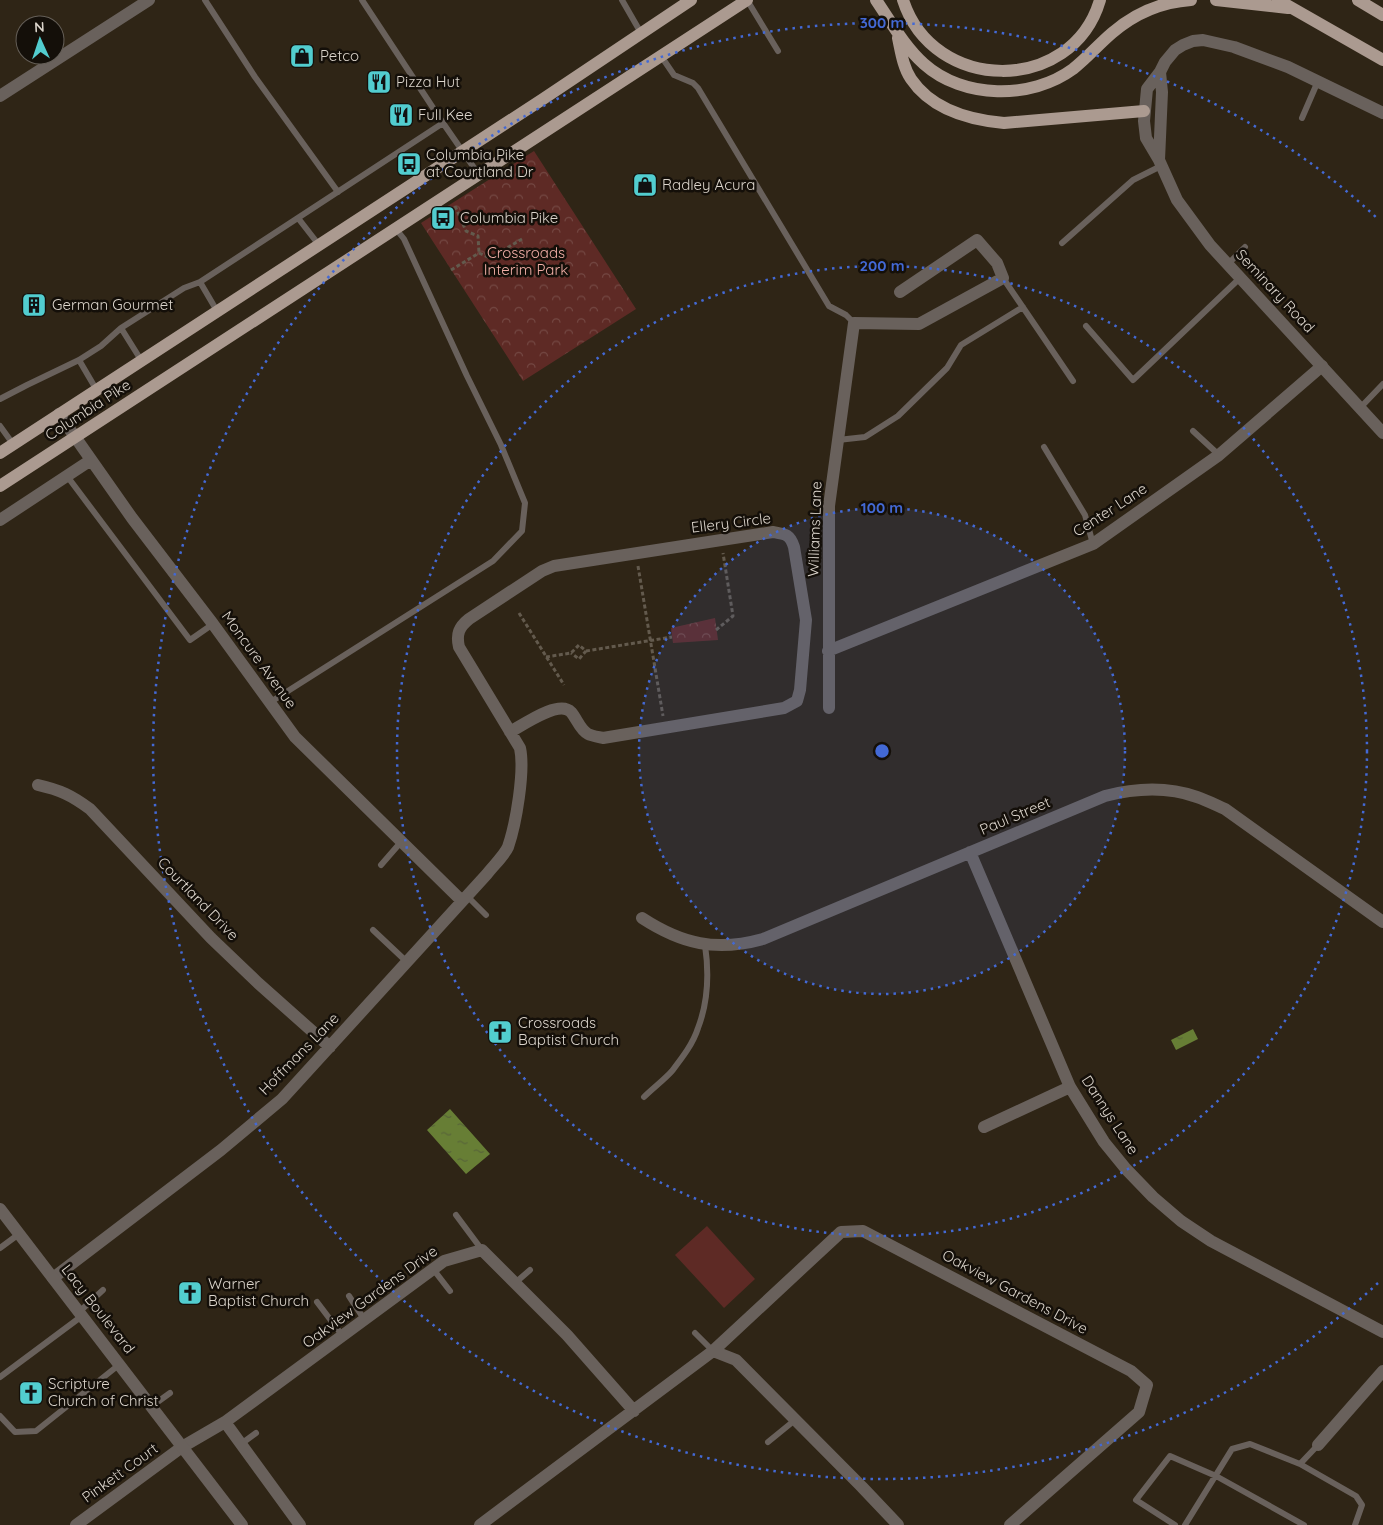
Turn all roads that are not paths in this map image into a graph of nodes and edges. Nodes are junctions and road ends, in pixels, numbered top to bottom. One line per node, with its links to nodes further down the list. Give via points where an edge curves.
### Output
1 (149, 0): 23 (street)
2 (205, 0): 31 (lane, via 255,77)
3 (362, 0): 27 (lane)
4 (622, 0): 17 (lane)
5 (692, 0): 17 (main road, Columbia Pike)
6 (747, 0): 18 (lane); 19 (main road, Columbia Pike)
7 (876, 0): 16 (main road)
8 (903, 0): 9 (main road, via 917,27 944,54 979,69 1008,72 1046,62 1063,52 1089,25)
9 (1100, 0)
10 (1191, 0): 16 (main road, via 1159,6 1130,20 1111,33 1089,56 1050,82 1005,92 982,90 937,74 910,50)
11 (1216, 0): 14 (main road)
12 (1278, 0): 14 (main road)
13 (1358, 0): 15 (main road)
14 (1294, 9): 20 (main road)
15 (1383, 15)
16 (896, 31): 24 (main road, via 903,62 911,79 924,94 963,116 1004,122)
17 (641, 33): 28 (main road, Columbia Pike)
18 (778, 51)
19 (661, 56): 30 (main road, Columbia Pike); 44 (lane, via 674,75 698,88 829,306)
20 (1383, 60)
21 (1160, 72): 22 (street, Seminary Road, via 1175,50 1203,40 1234,47); 24 (street, Seminary Road, via 1147,89); 29 (street, Seminary Road)
22 (1318, 81): 25 (street, Seminary Road); 26 (lane)
23 (0, 96)
24 (1144, 111): 29 (street, Seminary Road, via 1146,138)
25 (1383, 113)
26 (1302, 118)
27 (443, 123): 28 (lane); 31 (lane)
28 (462, 151): 30 (lane); 35 (main road, Columbia Pike)
29 (1160, 163): 34 (lane, via 1133,180); 37 (street, Seminary Road, via 1177,200)
30 (479, 175): 33 (main road, Columbia Pike)
31 (338, 192): 32 (lane)
32 (298, 218): 35 (lane); 40 (lane)
33 (396, 229): 59 (main road, Columbia Pike); 72 (lane, via 404,239 504,453 525,504 522,531 493,561)
34 (1062, 243)
35 (319, 245): 43 (main road, Columbia Pike)
36 (1245, 247): 37 (lane)
37 (1228, 264): 39 (street, Seminary Road)
38 (1003, 278): 41 (street, via 997,263 977,240); 42 (lane); 44 (street, via 919,324)
39 (1240, 278): 45 (lane, via 1133,380); 49 (street, Seminary Road)
40 (200, 282): 43 (lane); 46 (lane, via 184,288)
41 (900, 292)
42 (1023, 307): 50 (lane); 60 (lane, via 960,345 948,368 898,416 865,437)
43 (217, 311): 48 (main road, Columbia Pike)
44 (854, 323): 60 (street, Williams Lane)
45 (1086, 326)
46 (121, 328): 47 (lane); 48 (lane)
47 (79, 360): 52 (lane); 53 (lane)
48 (141, 360): 52 (main road, Columbia Pike)
49 (1322, 366): 54 (street, Seminary Road); 64 (street, Center Lane)
50 (1072, 381)
51 (1383, 384): 54 (lane)
52 (96, 389): 55 (main road, Columbia Pike)
53 (0, 399)
54 (1360, 408): 58 (street, Seminary Road)
55 (59, 414): 59 (street, Moncure Avenue); 61 (main road, Columbia Pike)
56 (0, 426): 61 (lane)
57 (1193, 431): 64 (lane)
58 (1383, 433)
59 (76, 438): 65 (street, Moncure Avenue); 67 (main road, Columbia Pike)
60 (838, 440): 71 (street, Williams Lane, via 829,506)
61 (13, 444): 63 (main road, Columbia Pike)
62 (1044, 448): 69 (lane, via 1085,515)
63 (0, 452)
64 (1219, 455): 69 (street, Center Lane)
65 (91, 460): 66 (street); 70 (street, Moncure Avenue)
66 (67, 476): 68 (street); 70 (lane, via 190,640)
67 (0, 486)
68 (0, 520)
69 (1093, 544): 71 (street, Center Lane)
70 (213, 624): 72 (street, Moncure Avenue)
71 (828, 651): 73 (street, Williams Lane)
72 (269, 703): 77 (street, Moncure Avenue, via 311,753)
73 (829, 708)
74 (510, 732): 74 (street, Ellery Circle, via 459,647 457,637 461,626 469,619 554,566 773,532 791,539 806,620 797,702 784,708 603,738 587,734 570,711 562,707); 76 (street, Ellery Circle, via 522,758)
75 (38, 785): 87 (street, Courtland Drive, via 73,796 90,809 211,938)
76 (517, 807): 80 (street, Hoffmans Lane, via 507,848)
77 (401, 842): 79 (lane); 80 (street, Moncure Avenue)
78 (970, 852): 83 (street, Paul Street, via 1105,796 1151,788 1176,791 1225,810); 85 (street, Paul Street, via 763,939 727,946); 88 (street, Dannys Lane)
79 (381, 864)
80 (465, 898): 81 (lane); 86 (street, Hoffmans Lane)
81 (486, 914)
82 (642, 918): 85 (street, Paul Street, via 661,930)
83 (1383, 922)
84 (373, 930): 86 (lane)
85 (705, 945): 89 (lane, via 708,964 698,1028 671,1072)
86 (407, 962): 87 (street, Hoffmans Lane)
87 (330, 1047): 98 (street, Hoffmans Lane, via 282,1099 221,1150)
88 (1070, 1087): 90 (street); 107 (street, Dannys Lane, via 1104,1142 1126,1170 1153,1198 1181,1220 1211,1241)
89 (644, 1097)
90 (984, 1127)
91 (0, 1208): 93 (street, Lacy Boulevard)
92 (456, 1215): 95 (lane)
93 (19, 1234): 94 (lane); 98 (street, Lacy Boulevard)
94 (0, 1248)
95 (482, 1250): 96 (street, Oakview Gardens Drive, via 444,1260); 99 (street)
96 (433, 1269): 101 (lane); 105 (street, Oakview Gardens Drive)
97 (530, 1270): 99 (lane)
98 (53, 1278): 104 (street, Lacy Boulevard)
99 (515, 1283): 115 (street, via 567,1335)
100 (103, 1290): 104 (lane)
101 (450, 1291)
102 (349, 1296): 105 (lane)
103 (317, 1302): 108 (lane)
104 (81, 1314): 110 (street, Lacy Boulevard); 112 (lane)
105 (364, 1319): 108 (street, Oakview Gardens Drive)
106 (695, 1332): 109 (lane)
107 (1383, 1332)
108 (342, 1335): 118 (street, Oakview Gardens Drive)
109 (714, 1351): 115 (street, Oakview Gardens Drive); 117 (street, via 736,1360); 131 (street, Oakview Gardens Drive, via 841,1232 863,1231 1131,1371 1147,1385 1138,1412)
110 (120, 1364): 114 (street, Lacy Boulevard); 116 (lane, via 36,1431 15,1432)
111 (1383, 1372): 122 (street)
112 (0, 1377)
113 (170, 1393): 114 (lane)
114 (152, 1406): 123 (street, Lacy Boulevard)
115 (634, 1411): 129 (street, Oakview Gardens Drive)
116 (0, 1416)
117 (795, 1420): 120 (lane); 130 (street)
118 (225, 1422): 121 (street); 123 (street, Oakview Gardens Drive)
119 (256, 1434): 121 (lane)
120 (768, 1442)
121 (241, 1444): 128 (street)
122 (1318, 1445): 124 (lane)
123 (182, 1447): 126 (street, Pinkett Court); 127 (street, Lacy Boulevard)
124 (1300, 1464): 125 (lane, via 1250,1444 1232,1450); 135 (lane, via 1356,1496 1362,1506)
125 (1216, 1476): 132 (lane, via 1170,1456 1136,1500); 133 (lane); 134 (lane)
126 (76, 1525)
127 (242, 1525)
128 (300, 1525)
129 (480, 1525)
130 (898, 1525)
131 (1010, 1525)
132 (1175, 1525)
133 (1185, 1525)
134 (1304, 1525)
135 (1355, 1525)

